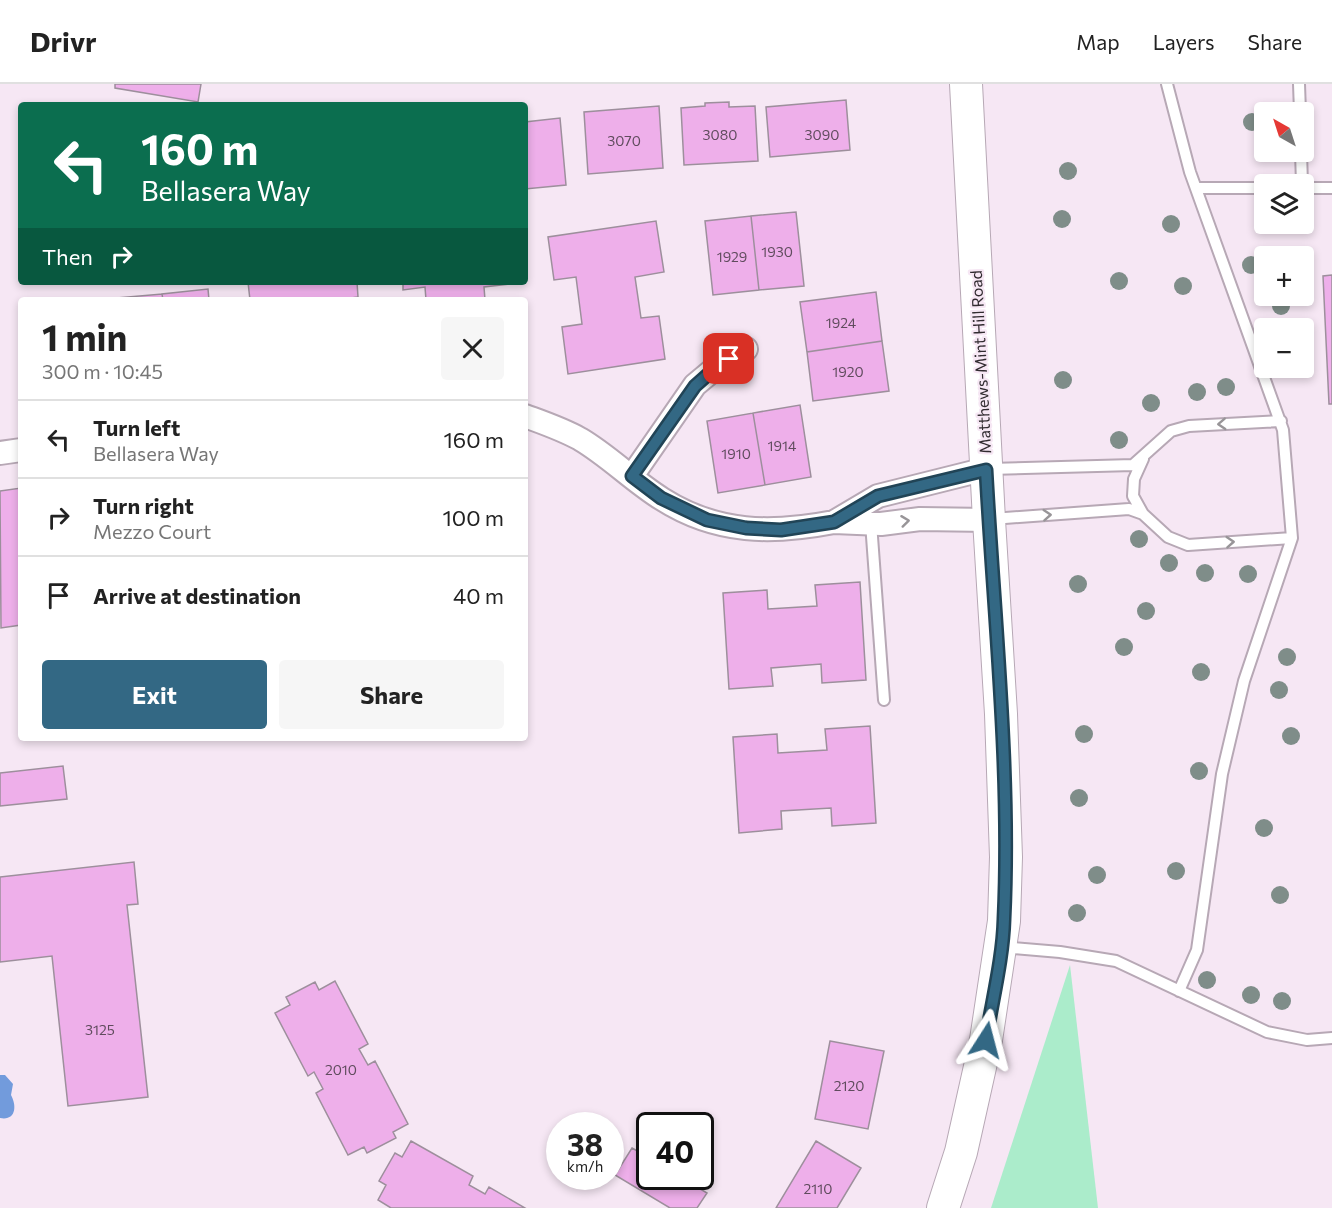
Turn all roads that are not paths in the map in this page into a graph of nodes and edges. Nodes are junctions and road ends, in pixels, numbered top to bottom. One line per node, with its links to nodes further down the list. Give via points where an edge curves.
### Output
1 (966, 84): 15 (street, Matthews-Mint Hill Road)
2 (1167, 84): 6 (lane)
3 (1299, 84): 4 (lane)
4 (1300, 102)
5 (1314, 187): 8 (lane)
6 (1196, 188): 7 (lane); 11 (lane)
7 (1254, 188)
8 (1332, 188)
9 (746, 349): 16 (street, via 695,386)
10 (528, 417): 16 (street, via 581,440)
11 (1281, 421): 14 (lane, one-way to 14, via 1189,426 1171,431); 21 (lane)
12 (18, 450): 13 (street)
13 (0, 453)
14 (1144, 456): 15 (lane, via 1133,465); 17 (lane, via 1132,496)
15 (986, 470): 18 (street, Matthews-Mint Hill Road); 19 (street, via 878,496)
16 (632, 476): 19 (street, via 661,498 707,520 758,530)
17 (1143, 514): 18 (lane, one-way to 17, via 1129,509); 21 (lane, one-way to 21, via 1168,537 1188,545)
18 (988, 520): 20 (street, one-way to 18); 23 (street, Matthews-Mint Hill Road, via 1005,833)
19 (834, 522): 20 (street)
20 (871, 523): 22 (lane)
21 (1292, 538): 24 (lane, via 1241,691 1222,774 1197,950)
22 (884, 700)
23 (1000, 947): 24 (lane, via 1116,961); 26 (street, Matthews-Mint Hill Road, via 981,1062 961,1152)
24 (1179, 991): 25 (lane, via 1267,1032 1307,1040)
25 (1332, 1038)
26 (943, 1208)

